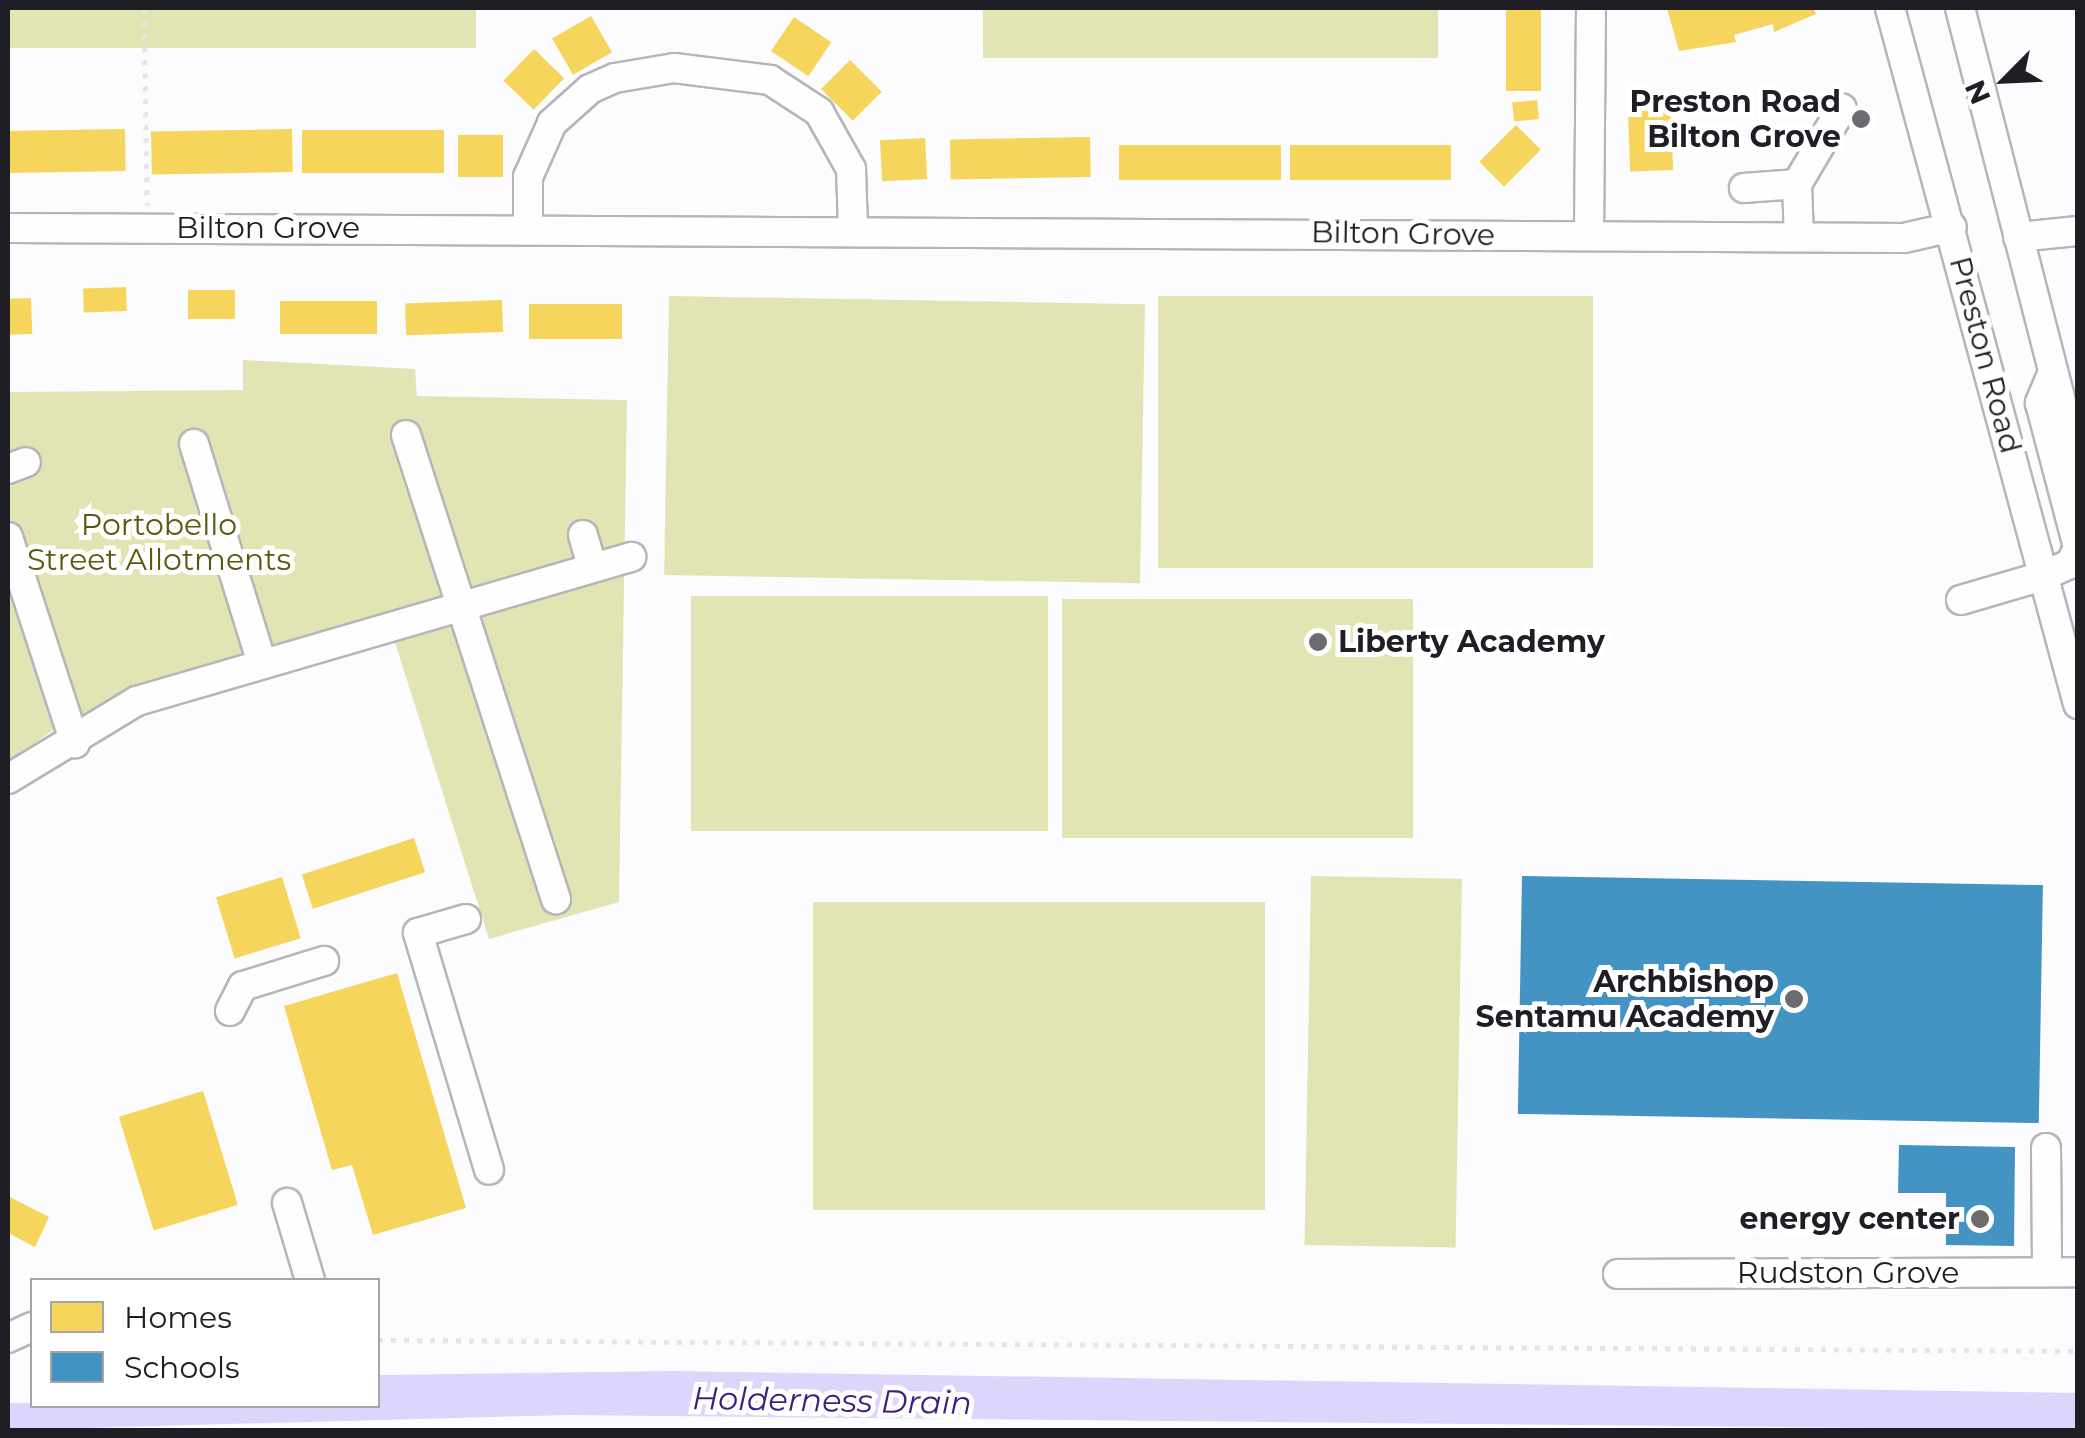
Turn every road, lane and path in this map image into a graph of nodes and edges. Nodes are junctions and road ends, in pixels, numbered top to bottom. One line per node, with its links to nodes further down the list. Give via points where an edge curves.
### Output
1 (144, 8): 9 (path)
2 (1590, 8): 14 (street)
3 (1890, 8): 11 (street, Preston Road)
4 (1960, 8): 16 (street, Preston Road)
5 (1842, 108): 6 (street)
6 (1796, 184): 7 (street); 15 (street)
7 (1744, 188)
8 (8, 228): 9 (street, Bilton Grove)
9 (148, 228): 12 (street, Bilton Grove)
10 (853, 228): 12 (street, Bilton Grove); 12 (street, via 851,170 819,112 770,80 674,68 590,89 552,122 528,176); 14 (street, Bilton Grove)
11 (1952, 228): 15 (street, Bilton Grove, via 1904,238); 26 (street, Preston Road)
12 (528, 230)
13 (2078, 231): 16 (street)
14 (1589, 236): 15 (street, Bilton Grove)
15 (1799, 237)
16 (2018, 237): 17 (street, Preston Road)
17 (2053, 372): 20 (street, Preston Road); 23 (street, via 2040,402)
18 (406, 435): 28 (street)
19 (194, 444): 29 (street)
20 (2078, 467)
21 (582, 535): 25 (street)
22 (8, 537): 31 (street)
23 (2078, 548): 26 (street, via 2070,564)
24 (631, 557): 25 (street)
25 (592, 566): 28 (street)
26 (2043, 576): 27 (street); 30 (street, Preston Road)
27 (1961, 600)
28 (460, 608): 29 (street); 33 (street)
29 (261, 661): 31 (street, via 136,701)
30 (2078, 704)
31 (75, 743): 32 (street)
32 (8, 780)
33 (556, 899)
34 (466, 919): 38 (street, via 418,933)
35 (324, 962): 36 (street, via 243,986)
36 (230, 1011)
37 (2046, 1148): 40 (street)
38 (489, 1170)
39 (287, 1202): 43 (street)
40 (2047, 1272): 41 (street, Rudston Grove); 42 (street, Rudston Grove)
41 (2078, 1272)
42 (1618, 1274)
43 (309, 1278)
44 (380, 1340): 45 (path)
45 (2078, 1351)

